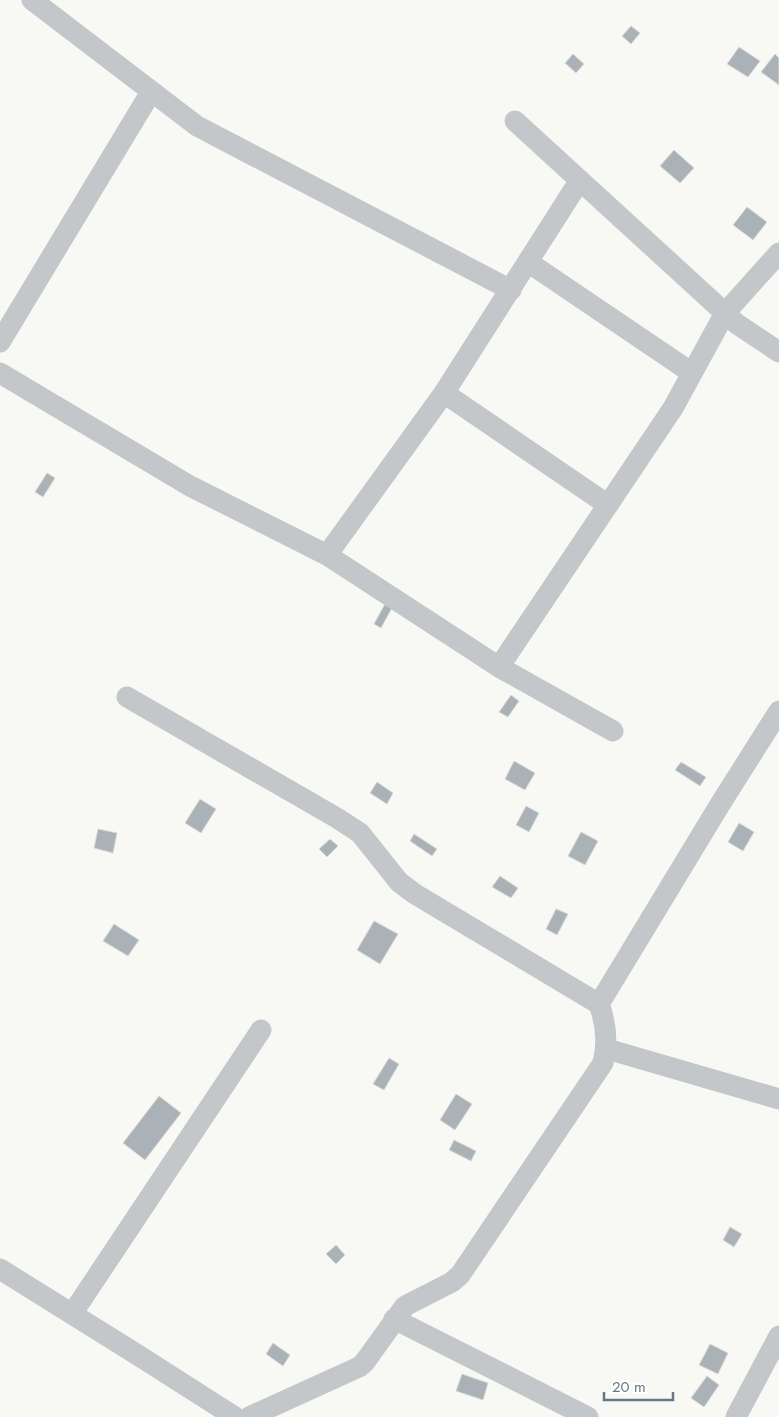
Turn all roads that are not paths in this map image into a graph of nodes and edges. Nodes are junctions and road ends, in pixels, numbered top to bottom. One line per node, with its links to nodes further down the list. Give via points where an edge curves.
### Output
1 (32, 0): 2 (street)
2 (151, 92): 7 (street, via 197,126); 9 (street)
3 (515, 121): 4 (street)
4 (580, 180): 6 (street); 8 (street)
5 (779, 253): 8 (street)
6 (528, 262): 7 (street); 12 (street)
7 (511, 290): 13 (street)
8 (725, 313): 10 (street); 12 (street)
9 (0, 342)
10 (779, 352)
11 (0, 373): 15 (street, via 190,486)
12 (692, 373): 14 (street, via 673,408)
13 (444, 393): 14 (street); 15 (street)
14 (608, 505): 16 (street)
15 (327, 554): 16 (street)
16 (500, 667): 19 (street)
17 (127, 697): 20 (street, via 337,818 360,833 399,882 415,894)
18 (779, 711): 20 (street)
19 (613, 731)
20 (599, 1004): 22 (street)
21 (261, 1030): 25 (street)
22 (607, 1049): 23 (street); 26 (street, via 603,1063 460,1275 405,1306)
23 (779, 1099)
24 (0, 1269): 25 (street)
25 (72, 1314): 28 (street)
26 (394, 1319): 29 (street, via 359,1367); 30 (street)
27 (779, 1336): 31 (street)
28 (235, 1417)
29 (249, 1417)
30 (588, 1417)
31 (736, 1417)

